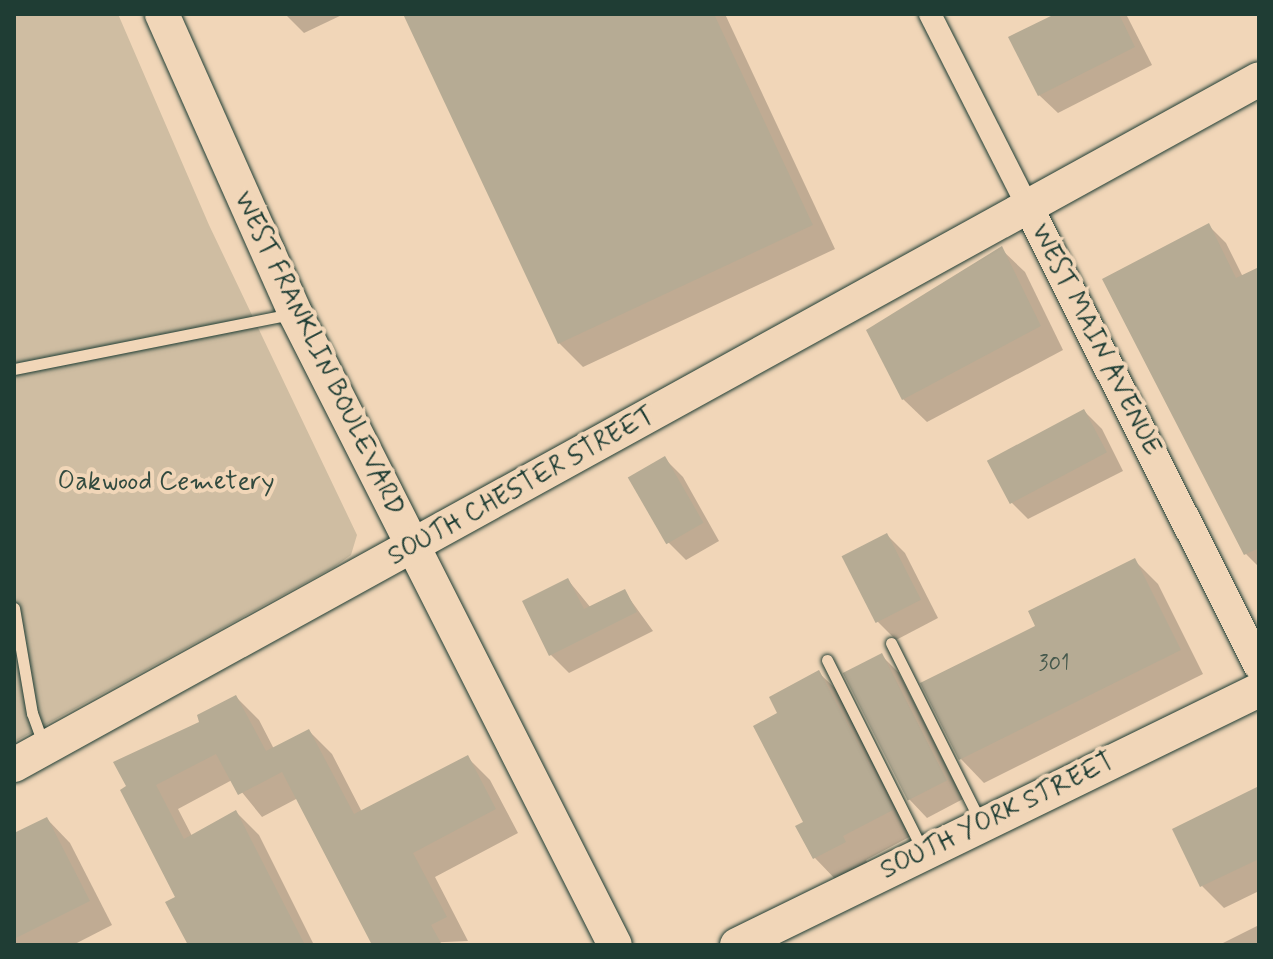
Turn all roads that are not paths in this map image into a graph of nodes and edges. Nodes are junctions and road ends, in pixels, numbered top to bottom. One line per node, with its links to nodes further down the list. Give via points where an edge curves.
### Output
1 (162, 14): 5 (main road, WEST FRANKLIN BOULEVARD)
2 (930, 14): 4 (street, WEST MAIN AVENUE)
3 (1259, 79): 4 (main road, SOUTH CHESTER STREET)
4 (1026, 203): 7 (main road, SOUTH CHESTER STREET); 11 (street, WEST MAIN AVENUE)
5 (295, 313): 6 (lane); 7 (main road, WEST FRANKLIN BOULEVARD)
6 (14, 369)
7 (413, 548): 13 (main road, SOUTH CHESTER STREET); 17 (main road, WEST FRANKLIN BOULEVARD)
8 (14, 608): 13 (lane, via 32,713)
9 (891, 643): 15 (lane)
10 (827, 660): 16 (lane)
11 (1259, 666)
12 (1259, 690): 15 (main road, SOUTH YORK STREET)
13 (44, 748): 14 (main road, SOUTH CHESTER STREET)
14 (14, 765)
15 (982, 826): 16 (main road, SOUTH YORK STREET)
16 (924, 853): 18 (main road, SOUTH YORK STREET)
17 (615, 945)
18 (737, 945)

